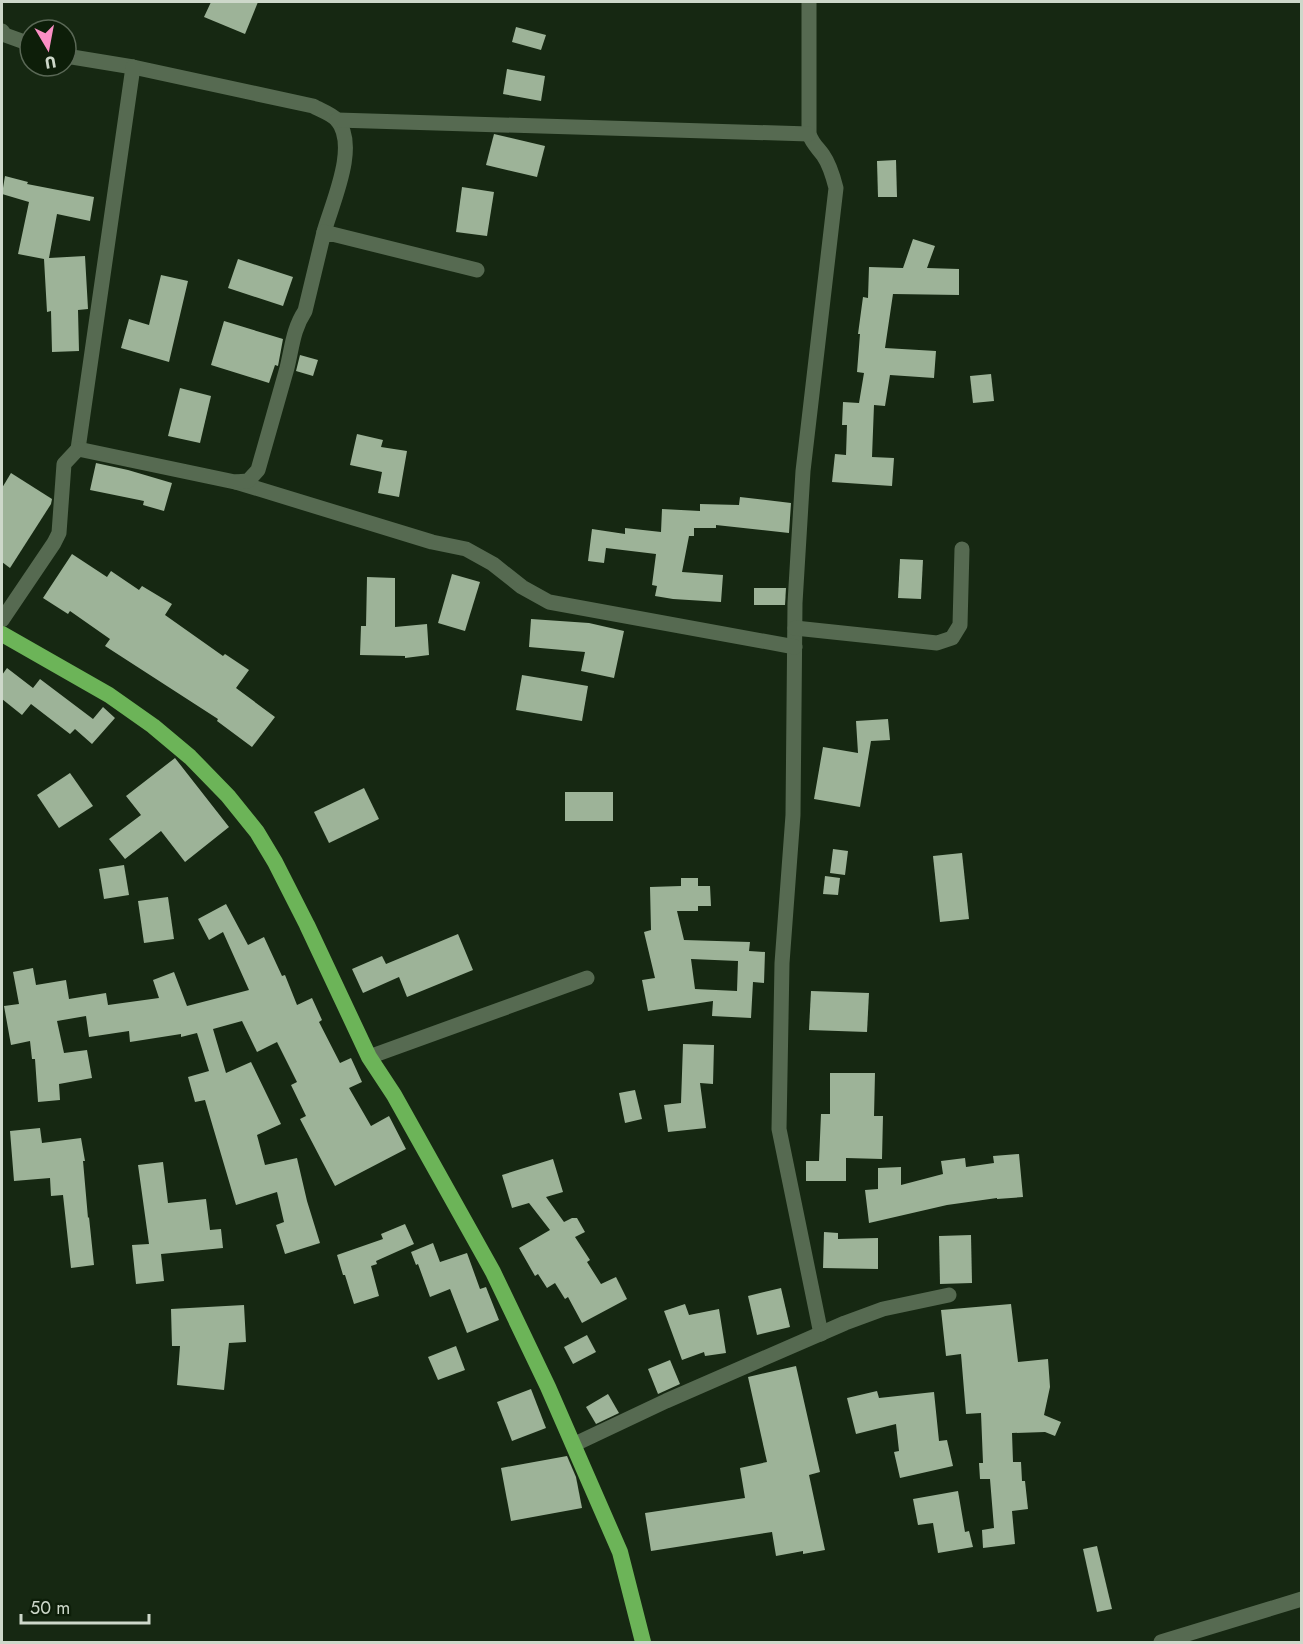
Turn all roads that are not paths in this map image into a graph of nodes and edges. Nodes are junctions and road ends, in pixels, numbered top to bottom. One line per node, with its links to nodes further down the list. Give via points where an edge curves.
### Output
1 (809, 2): 7 (street)
2 (2, 31): 3 (street)
3 (18, 40)
4 (78, 58): 5 (street)
5 (134, 67): 6 (street, via 313,106); 10 (street)
6 (337, 120): 7 (street); 8 (street, via 346,138 345,163)
7 (809, 134): 14 (street, via 831,169 836,188 803,471)
8 (324, 232): 9 (street); 11 (street, via 258,470 248,481)
9 (477, 270)
10 (78, 449): 11 (street); 13 (street, via 64,464 59,533)
11 (235, 482): 16 (street, via 466,549 549,602)
12 (962, 549): 14 (street, via 960,625 952,638 937,643)
13 (2, 620)
14 (795, 628): 16 (street)
15 (2, 634): 18 (highway, via 109,695 153,726 228,796 275,862)
16 (795, 647): 20 (street, via 793,815 782,963 779,1130)
17 (588, 978): 18 (street)
18 (369, 1057): 21 (highway, via 494,1272)
19 (949, 1294): 20 (street, via 883,1309)
20 (821, 1334): 21 (street)
21 (575, 1443): 23 (highway, via 620,1552)
22 (1302, 1599): 24 (street)
23 (643, 1642)
24 (1161, 1642)

